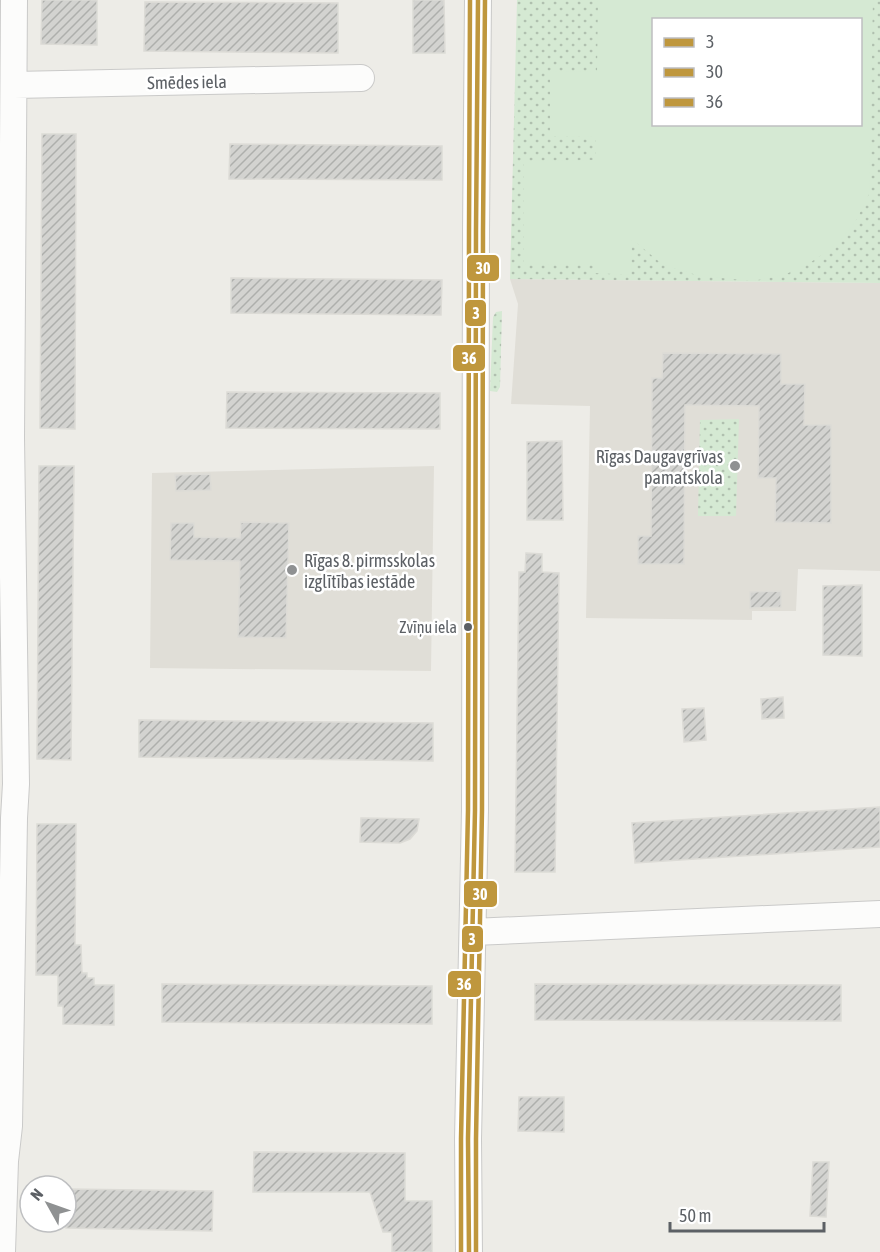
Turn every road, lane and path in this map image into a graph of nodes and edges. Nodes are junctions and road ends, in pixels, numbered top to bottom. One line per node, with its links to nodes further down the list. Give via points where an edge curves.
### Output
1 (14, 0): 4 (street)
2 (478, 0): 6 (street)
3 (361, 78): 4 (street, Smēdes iela)
4 (14, 85): 7 (street, via 11,438 16,784 9,1126)
5 (880, 914): 6 (street)
6 (473, 932): 8 (street, via 467,1149)
7 (2, 1252)
8 (469, 1252)

